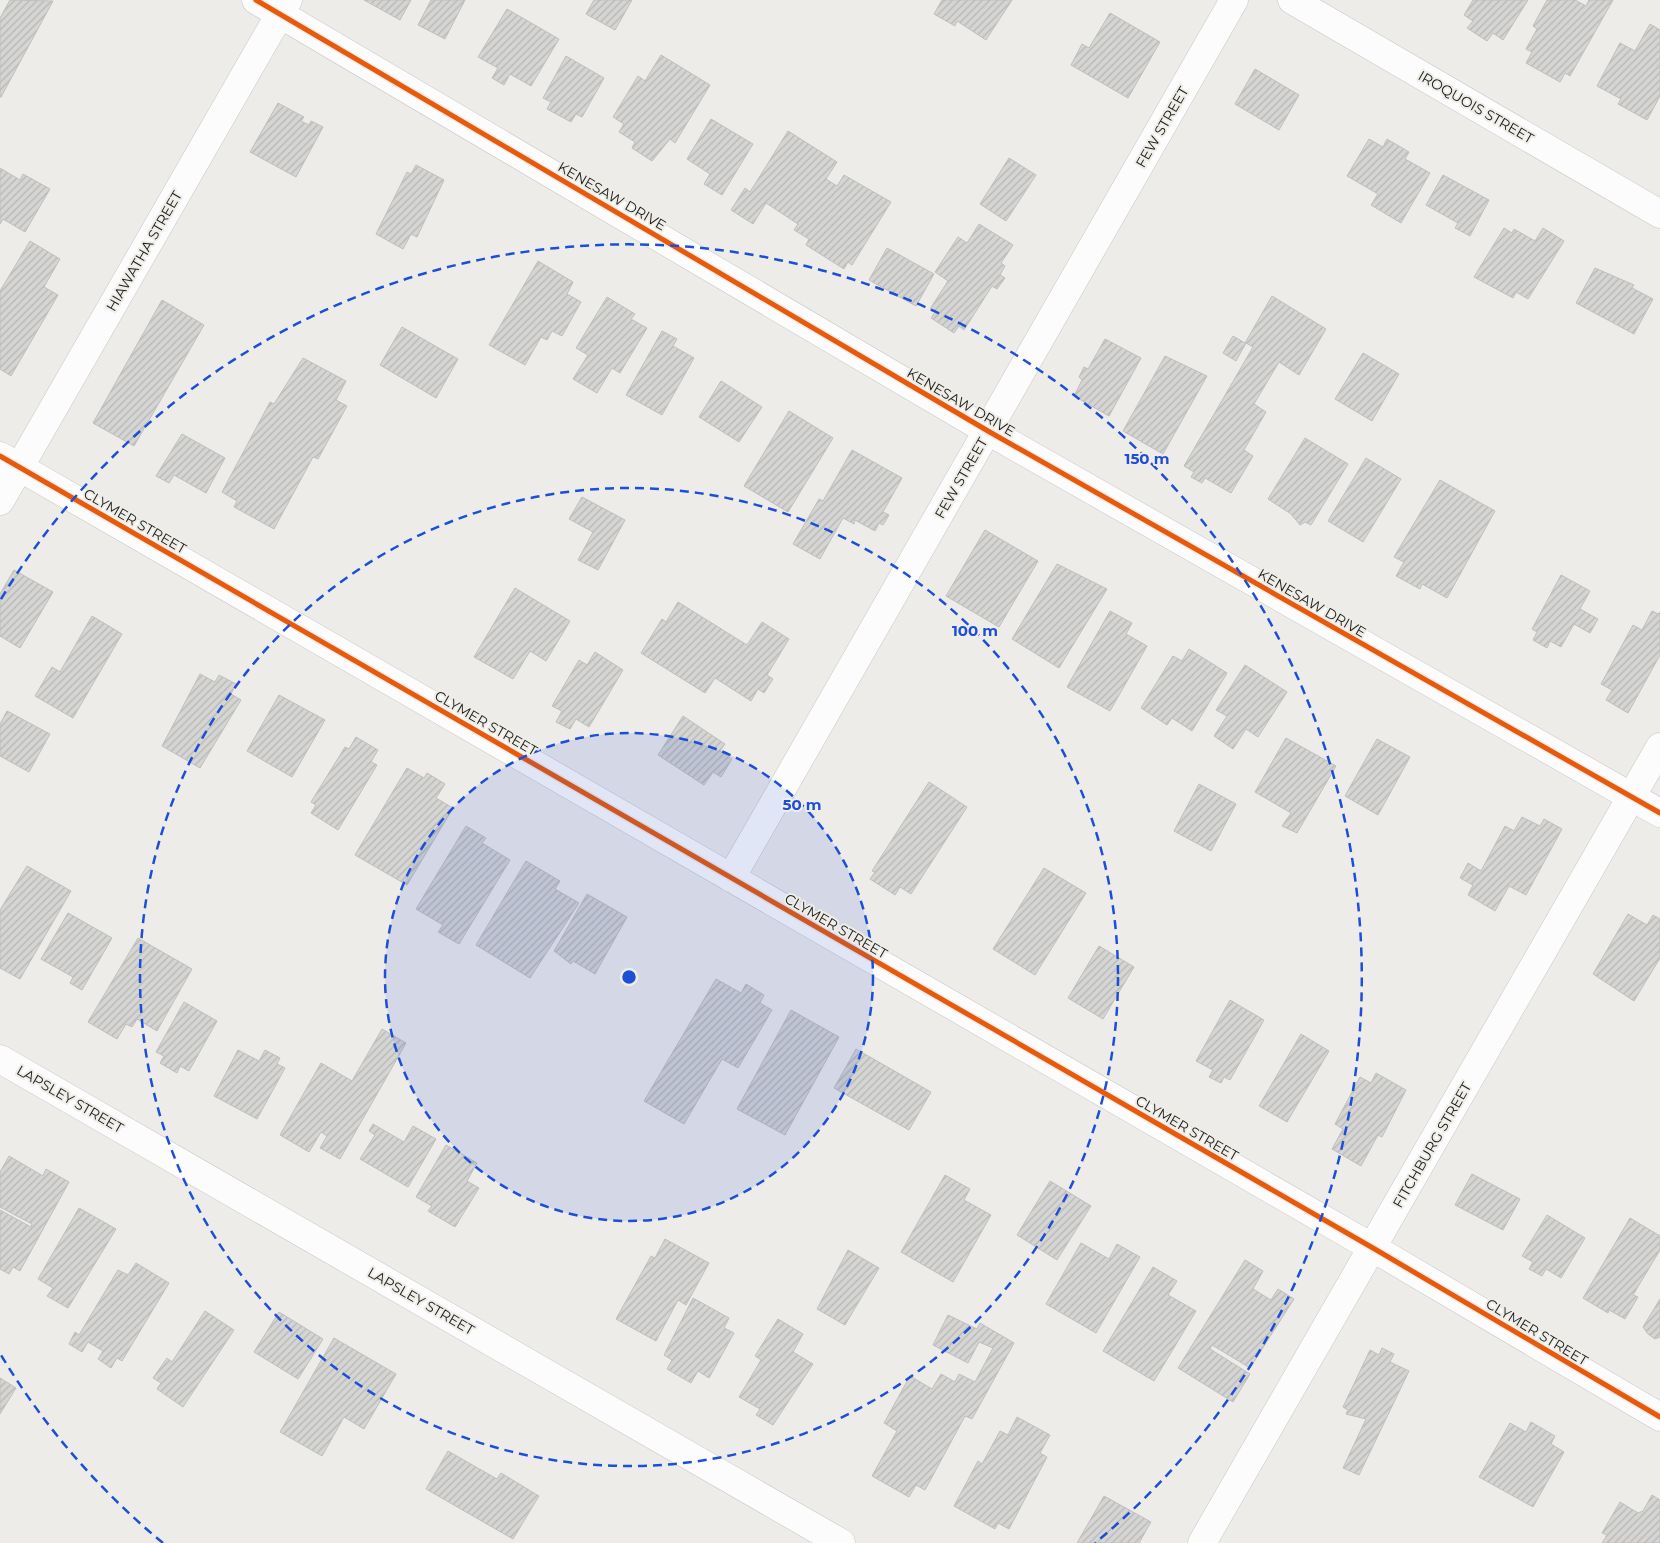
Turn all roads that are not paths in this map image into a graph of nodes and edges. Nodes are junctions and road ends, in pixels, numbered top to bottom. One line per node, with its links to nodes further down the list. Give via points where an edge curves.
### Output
1 (256, 0): 4 (street, KENESAW DRIVE)
2 (1234, 0): 6 (street, FEW STREET)
3 (1292, 0): 5 (street, IROQUOIS STREET)
4 (284, 7): 6 (street, KENESAW DRIVE); 7 (street, HIAWATHA STREET)
5 (1660, 214)
6 (988, 431): 10 (street, KENESAW DRIVE); 12 (street, FEW STREET)
7 (10, 461): 8 (street, HIAWATHA STREET); 12 (street, CLYMER STREET)
8 (0, 501)
9 (1660, 746): 10 (street, FITCHBURG STREET)
10 (1631, 797): 11 (street, KENESAW DRIVE); 14 (street, FITCHBURG STREET)
11 (1660, 814)
12 (731, 878): 14 (street, CLYMER STREET)
13 (0, 1059): 16 (street, LAPSLEY STREET)
14 (1373, 1248): 15 (street, CLYMER STREET); 17 (street, FITCHBURG STREET)
15 (1660, 1417)
16 (842, 1543)
17 (1202, 1543)

